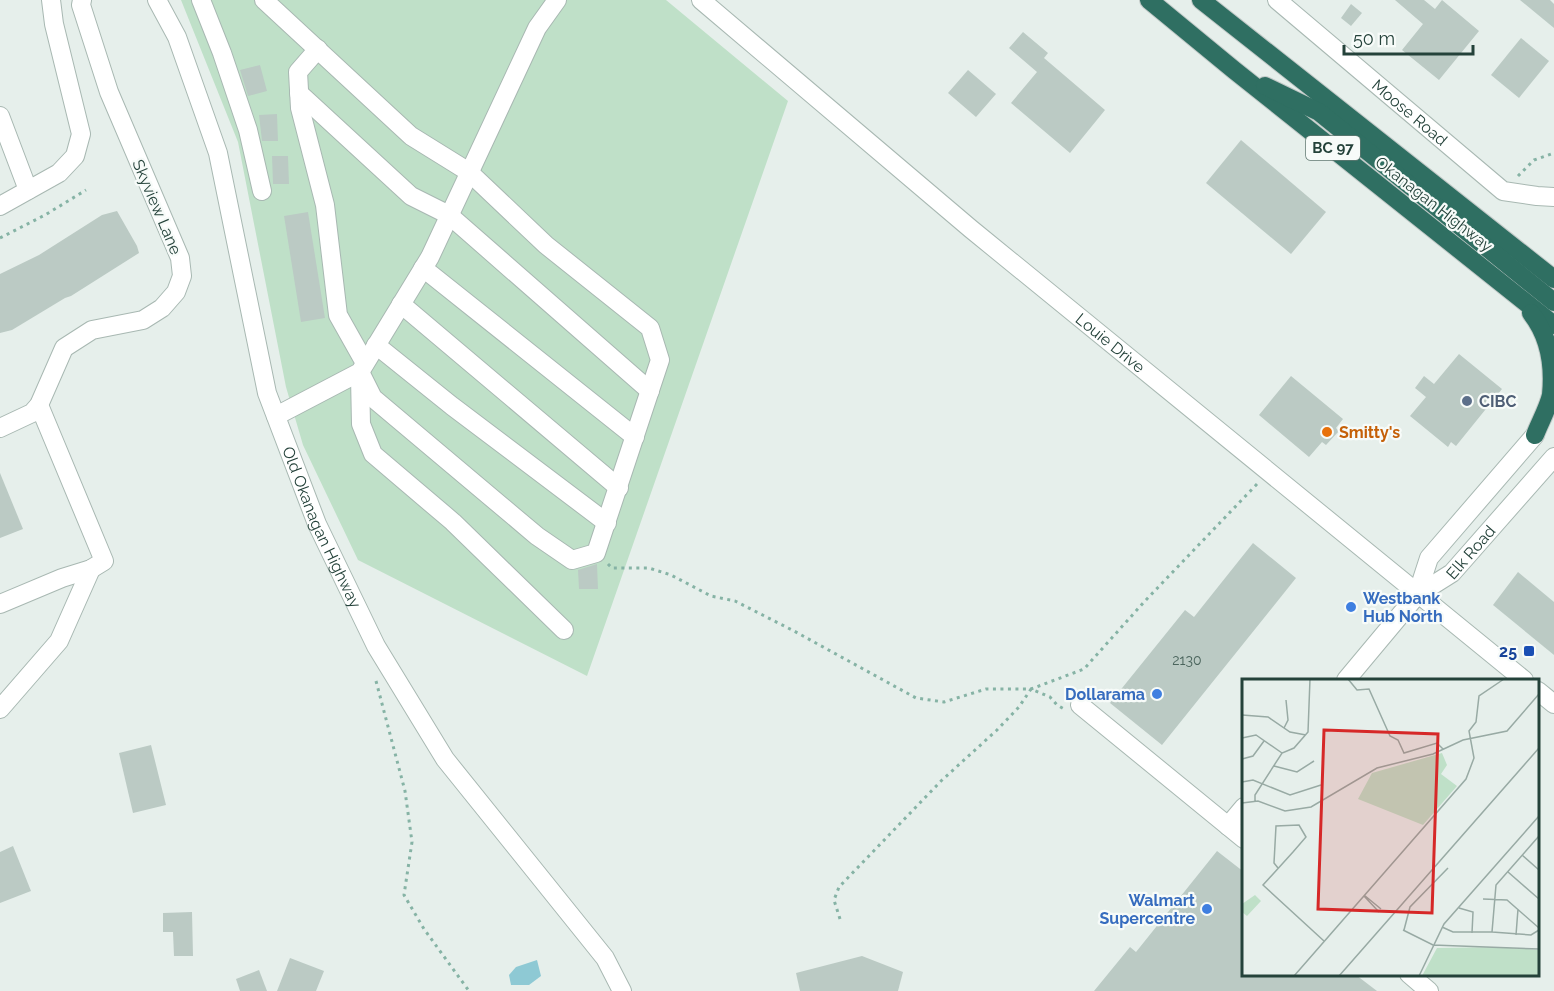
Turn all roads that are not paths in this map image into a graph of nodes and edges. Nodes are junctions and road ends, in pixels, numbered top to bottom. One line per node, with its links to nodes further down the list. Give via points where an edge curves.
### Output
1 (51, 0): 16 (street, via 81,134 75,156 59,173)
2 (82, 0): 30 (street, Skyview Lane, via 109,92 180,258 182,276 176,292 162,308 143,320 92,330 64,348)
3 (157, 0): 32 (street, Old Okanagan Highway, via 177,37 218,153 267,393)
4 (201, 0): 17 (street, via 248,130)
5 (264, 0): 11 (street)
6 (557, 0): 15 (street, via 537,28)
7 (701, 0): 40 (street, Louie Drive, via 971,229)
8 (1149, 0): 12 (highway, Okanagan Highway / BC 97)
9 (1201, 0): 22 (highway, Okanagan Highway / BC 97)
10 (1276, 0): 18 (street, Moose Road, via 1503,191)
11 (318, 48): 13 (street, via 298,72); 15 (street, via 411,136)
12 (1234, 70): 23 (highway, Okanagan Highway / BC 97); 24 (highway, via 1319,112)
13 (299, 93): 20 (street, via 411,196); 28 (street, via 325,205 338,315)
14 (0, 116): 16 (street)
15 (469, 172): 20 (street); 29 (street, via 546,245 650,328 660,360)
16 (28, 190): 19 (street)
17 (262, 191)
18 (1554, 197)
19 (0, 206)
20 (449, 215): 21 (street); 29 (street)
21 (423, 268): 25 (street); 35 (street)
22 (1554, 279)
23 (1518, 295): 26 (highway, Okanagan Highway / BC 97); 34 (highway, via 1540,324 1552,363 1551,394)
24 (1554, 302)
25 (401, 304): 27 (street); 37 (street)
26 (1554, 325)
27 (376, 345): 28 (street); 38 (street)
28 (362, 368): 32 (street); 38 (street, via 373,398 537,536 572,560 596,552); 42 (street, via 361,424 373,454 453,522)
29 (650, 391): 35 (street)
30 (39, 405): 33 (street, via 32,413); 39 (street, via 104,561)
31 (1554, 411): 34 (highway)
32 (276, 416): 53 (street, Old Okanagan Highway, via 316,524 376,646 446,759 605,958)
33 (0, 428)
34 (1536, 435): 40 (street, Elk Road, via 1429,558)
35 (635, 437): 37 (street)
36 (1554, 458): 40 (street, Elk Road, via 1452,573)
37 (619, 488): 38 (street)
38 (607, 523)
39 (91, 569): 41 (street); 48 (street, via 59,641)
40 (1417, 595): 43 (street); 44 (street, Louie Drive)
41 (0, 603)
42 (564, 630)
43 (1348, 679)
44 (1522, 679)
45 (1539, 692): 46 (street)
46 (1554, 704)
47 (1072, 708): 50 (street)
48 (0, 709)
49 (1242, 809): 50 (street)
50 (1228, 826): 51 (street)
51 (1242, 837)
52 (1410, 976): 54 (street)
53 (622, 991)
54 (1429, 991)

